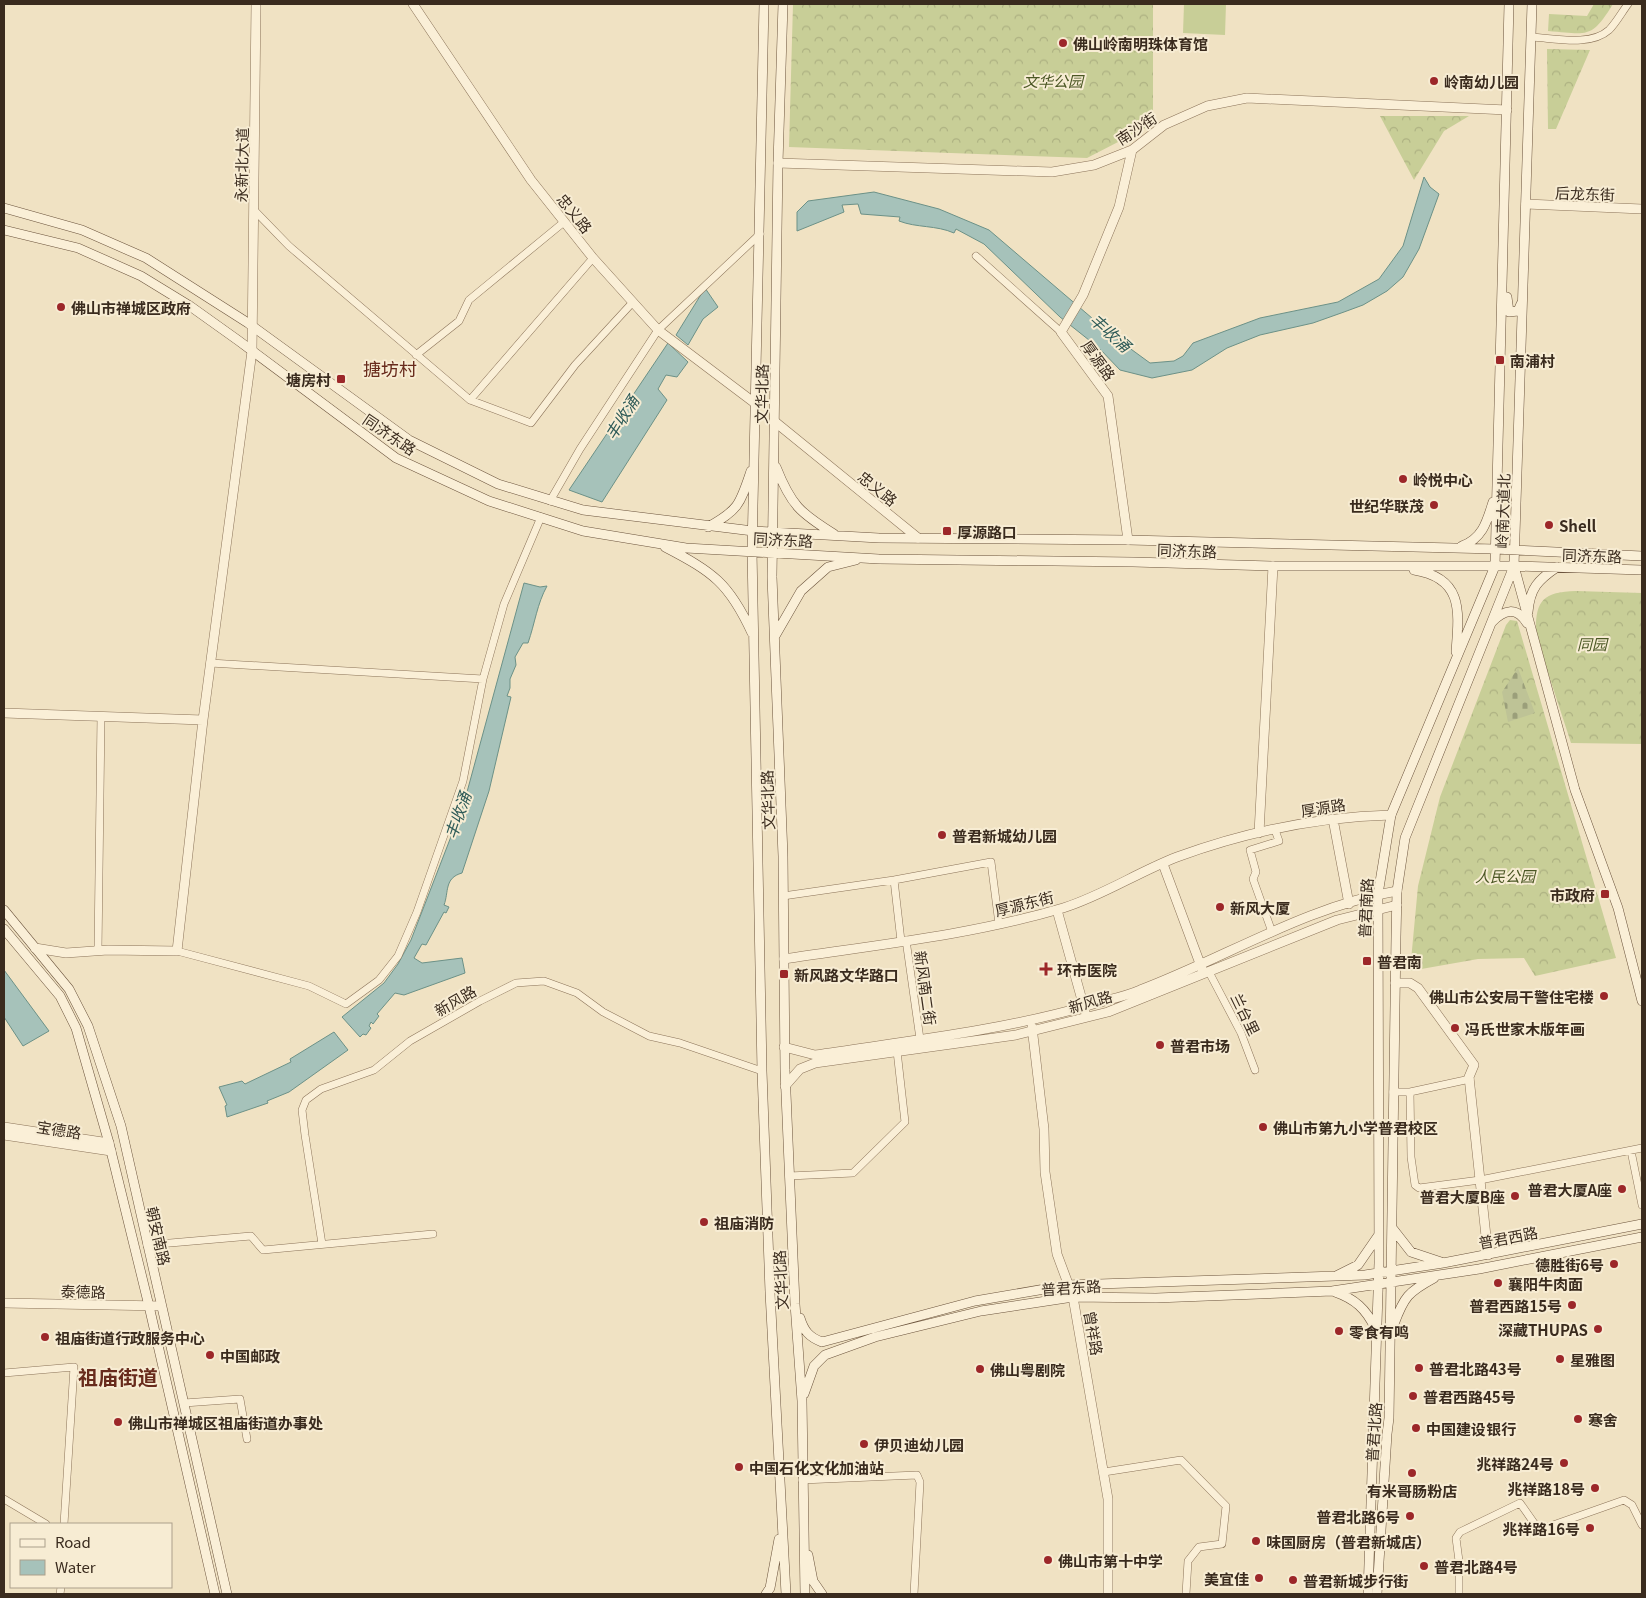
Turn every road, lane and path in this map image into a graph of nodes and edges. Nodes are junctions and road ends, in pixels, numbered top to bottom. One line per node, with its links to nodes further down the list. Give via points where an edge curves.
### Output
1 (256, 4): 15 (main road, 永新北大道)
2 (413, 4): 16 (main road, 忠义路, via 531,180)
3 (764, 4): 18 (main road, 文华北路)
4 (783, 4): 11 (main road, 文华北路)
5 (1509, 4): 9 (main road, 岭南大道北)
6 (1532, 4): 8 (main road, 岭南大道北)
7 (1628, 4): 8 (street, via 1609,29 1598,36 1585,40)
8 (1531, 37): 12 (main road, 岭南大道北)
9 (1507, 110): 10 (main road, 南沙街, via 1246,98 1207,106 1164,125); 21 (main road, 岭南大道北)
10 (1132, 150): 11 (main road, 南沙街, via 1094,166 1052,172); 26 (main road, via 1120,207 1083,295)
11 (778, 163): 31 (main road, 文华北路)
12 (1526, 204): 14 (main road, 后龙东街); 22 (main road, 岭南大道北)
13 (4, 208): 24 (main road, 同济东路, via 82,230 146,258)
14 (1642, 209)
15 (254, 210): 24 (main road, 永新北大道); 28 (street, via 289,246)
16 (564, 222): 20 (main road, 忠义路); 28 (street, via 469,300 459,321)
17 (4, 230): 27 (main road, 同济东路, via 78,248 140,276 190,306)
18 (760, 234): 25 (street); 30 (main road, 文华北路)
19 (976, 256): 26 (street)
20 (594, 258): 23 (main road, 忠义路); 29 (street)
21 (1503, 263): 22 (main road, via 1508,276 1509,312 1518,312); 34 (main road, 岭南大道北)
22 (1523, 301): 46 (main road, 岭南大道北)
23 (633, 302): 25 (main road, 忠义路); 29 (street, via 575,365 531,423)
24 (253, 327): 27 (main road, 永新北大道); 35 (main road, 同济东路, via 409,440 498,484)
25 (660, 332): 30 (main road, 忠义路); 35 (street, via 580,449)
26 (1062, 332): 42 (main road, 厚源路, via 1108,396)
27 (252, 351): 36 (main road, 同济东路, via 396,458 489,501); 62 (main road, 永新北大道)
28 (416, 355): 29 (street)
29 (470, 400)
30 (756, 404): 32 (main road, 文华北路)
31 (774, 421): 33 (main road, 文华北路); 41 (main road, 忠义路)
32 (754, 462): 37 (main road, via 742,500 731,514); 38 (main road, 文华北路)
33 (774, 462): 39 (main road, 文华北路); 40 (main road, via 787,495 805,516)
34 (1496, 492): 44 (main road, via 1484,528 1473,542); 45 (main road, 岭南大道北)
35 (550, 501): 37 (main road, 同济东路, via 583,510)
36 (541, 518): 43 (main road, 同济东路, via 583,531); 63 (street, via 504,604)
37 (708, 526): 38 (main road, 同济东路)
38 (753, 531): 39 (main road, 同济东路); 47 (main road, 文华北路)
39 (773, 532): 40 (main road, 同济东路); 48 (main road, 文华北路)
40 (836, 536): 41 (main road, 同济东路)
41 (918, 538): 42 (main road, 同济东路)
42 (1128, 540): 44 (main road, 同济东路)
43 (658, 543): 47 (main road, 同济东路); 60 (main road, via 697,563 722,583 738,604)
44 (1456, 548): 45 (main road, 同济东路)
45 (1495, 549): 46 (main road, 同济东路); 53 (main road, 岭南大道北)
46 (1515, 550): 49 (main road, 同济东路); 54 (main road, 岭南大道北)
47 (752, 552): 48 (main road, 同济东路); 60 (main road, 文华北路)
48 (773, 552): 50 (main road, 同济东路); 59 (main road, 文华北路)
49 (1642, 556)
50 (864, 558): 51 (main road, 同济东路); 59 (main road, via 828,567 801,592)
51 (1273, 566): 52 (main road, 同济东路); 70 (main road)
52 (1392, 566): 53 (main road, 同济东路); 61 (main road, via 1424,572 1444,580 1454,595 1458,610)
53 (1495, 566): 54 (main road, 同济东路); 61 (main road, 普君南路)
54 (1514, 566): 55 (main road, 同济东路); 57 (main road, 岭南大道北); 58 (main road, 普君南路)
55 (1558, 567): 56 (main road, 同济东路); 57 (main road, via 1537,582 1529,602)
56 (1642, 570)
57 (1528, 625): 58 (main road, via 1522,616 1511,611 1499,614); 92 (main road, 岭南大道北, via 1575,790 1626,934)
58 (1488, 626): 73 (main road, 普君南路, via 1413,814 1405,838)
59 (774, 636): 75 (main road, 文华北路)
60 (754, 638): 101 (main road, 文华北路)
61 (1455, 661): 67 (main road, 普君南路)
62 (210, 663): 63 (street); 66 (main road, 永新北大道)
63 (483, 679): 87 (street, via 463,781 445,834 398,956 379,980 346,1004 309,986)
64 (4, 713): 65 (main road)
65 (101, 716): 66 (main road); 86 (street)
66 (203, 720): 87 (main road, 永新北大道)
67 (1391, 815): 68 (main road, 厚源路); 74 (main road, 普君南路)
68 (1333, 818): 69 (main road, 厚源路); 76 (main road)
69 (1275, 830): 70 (main road, 厚源路); 83 (street, via 1279,841 1250,850 1256,872 1252,879)
70 (1259, 833): 71 (main road, 厚源东街)
71 (1163, 864): 80 (main road, 厚源东街); 89 (main road)
72 (894, 880): 75 (street); 81 (street, via 991,862); 84 (street, 新风南二街)
73 (1397, 891): 74 (main road, 新风路); 77 (main road, 普君南路)
74 (1378, 894): 76 (main road, 新风路); 78 (main road, 普君南路)
75 (783, 896): 88 (main road, 文华北路)
76 (1349, 904): 83 (main road, 新风路)
77 (1397, 905): 78 (main road, 新风路); 91 (main road, 普君南路)
78 (1377, 908): 90 (main road, 新风路, via 1337,920); 117 (main road, 普君南路)
79 (4, 910): 85 (main road, 朝安南路)
80 (1057, 910): 81 (main road, 厚源东街); 93 (main road)
81 (999, 924): 84 (main road, 厚源东街)
82 (4, 929): 108 (main road, 朝安南路, via 60,996 76,1028)
83 (1272, 932): 89 (main road, 新风路)
84 (903, 940): 88 (main road, 厚源东街); 97 (street, 新风南二街)
85 (35, 948): 86 (main road, via 66,953); 120 (main road, 朝安南路, via 69,989 88,1026 121,1126)
86 (98, 951): 87 (main road)
87 (177, 951)
88 (784, 959): 98 (main road, 文华北路)
89 (1200, 964): 90 (main road); 93 (main road, 新风路, via 1140,991)
90 (1207, 973): 94 (main road, 新风路, via 1108,1012); 100 (street, 兰台里, via 1241,1033)
91 (1395, 983): 102 (main road, via 1410,983 1418,988 1474,1065); 104 (main road, 普君南路)
92 (1642, 1001)
93 (1084, 1007): 94 (main road); 95 (main road, 新风路)
94 (1087, 1017): 96 (main road, 新风路)
95 (1032, 1020): 96 (main road, 曾祥路); 97 (main road, 新风路)
96 (1032, 1031): 99 (main road, 新风路); 128 (main road, 曾祥路, via 1044,1129 1045,1172 1057,1254)
97 (920, 1040): 98 (main road, 新风路, via 814,1055)
98 (784, 1047): 103 (main road, 文华北路)
99 (897, 1051): 103 (main road, 新风路, via 815,1063 800,1070); 111 (street, via 905,1122 853,1172)
100 (1254, 1070)
101 (762, 1071): 119 (street, 新风路, via 649,1036 577,993 544,981 516,983 410,1041 374,1070 321,1089 306,1100 302,1110); 150 (main road, 文华北路)
102 (1470, 1079): 105 (street); 112 (main road)
103 (785, 1086): 111 (main road, 文华北路)
104 (1393, 1092): 105 (street); 115 (main road, 普君南路)
105 (1410, 1092): 112 (street, via 1415,1185 1419,1188)
106 (4, 1127): 108 (main road, 宝德路)
107 (4, 1135): 108 (main road, 宝德路)
108 (110, 1147): 134 (main road, 朝安南路)
109 (1642, 1148): 110 (street)
110 (1631, 1151): 112 (street); 113 (street)
111 (789, 1176): 133 (main road, 文华北路)
112 (1480, 1180): 121 (main road)
113 (1642, 1205)
114 (1642, 1224): 121 (main road, 普君西路)
115 (1393, 1229): 122 (main road, via 1411,1252); 123 (main road, 普君南路)
116 (433, 1234): 119 (street)
117 (1379, 1236): 124 (main road, 普君南路); 126 (main road, via 1358,1265)
118 (1642, 1237): 125 (main road, 普君西路)
119 (322, 1244): 120 (street, via 263,1250 251,1236)
120 (147, 1245): 135 (main road, 朝安南路)
121 (1488, 1255): 122 (main road, 普君西路)
122 (1443, 1263): 123 (main road, 普君西路)
123 (1392, 1271): 124 (main road, 普君西路); 127 (main road, 普君北路)
124 (1378, 1273): 126 (main road, 普君东路); 129 (main road, 普君北路)
125 (1443, 1274): 127 (main road, 普君西路); 137 (main road, via 1408,1294)
126 (1333, 1277): 128 (main road, 普君东路)
127 (1392, 1283): 129 (main road, 普君西路); 137 (main road, 普君北路)
128 (1068, 1285): 131 (main road, 曾祥路); 138 (main road, 普君东路, via 975,1301)
129 (1378, 1285): 130 (main road, 普君东路); 136 (main road, 普君北路)
130 (1332, 1291): 131 (main road, 普君东路); 136 (main road, via 1350,1297 1360,1305)
131 (1073, 1298): 139 (main road, 普君东路, via 981,1310 875,1337); 144 (main road, 曾祥路)
132 (4, 1303): 134 (main road, 泰德路)
133 (795, 1304): 138 (main road, via 804,1331); 141 (main road, 文华北路)
134 (149, 1306): 135 (main road, 泰德路); 153 (main road, 朝安南路)
135 (161, 1306): 142 (main road, 朝安南路)
136 (1376, 1329): 152 (main road, 普君北路)
137 (1390, 1334): 162 (main road, 普君北路, via 1390,1418 1386,1434)
138 (822, 1342): 139 (main road)
139 (825, 1355): 141 (main road, via 814,1366)
140 (4, 1373): 148 (street, via 74,1367)
141 (802, 1401): 145 (main road, 文华北路)
142 (184, 1403): 143 (street, via 240,1399); 154 (main road, 朝安南路)
143 (247, 1439)
144 (1104, 1472): 160 (main road, 曾祥路, via 1108,1499); 161 (street, via 1180,1460 1226,1506 1222,1544 1199,1547 1188,1560)
145 (802, 1480): 151 (main road, 文华北路); 159 (street, via 917,1475 920,1482)
146 (4, 1499): 147 (street)
147 (44, 1523)
148 (64, 1523)
149 (1642, 1525): 163 (street, via 1632,1505 1624,1500 1539,1530 1520,1503 1460,1532 1456,1538)
150 (782, 1527): 155 (main road); 156 (main road, 文华北路)
151 (803, 1530): 157 (main road, 文华北路); 158 (main road, via 813,1581)
152 (1368, 1591)
153 (215, 1594)
154 (227, 1594)
155 (766, 1594)
156 (786, 1594)
157 (805, 1594)
158 (822, 1594)
159 (914, 1594)
160 (1108, 1594)
161 (1186, 1594)
162 (1377, 1594)
163 (1459, 1594)

